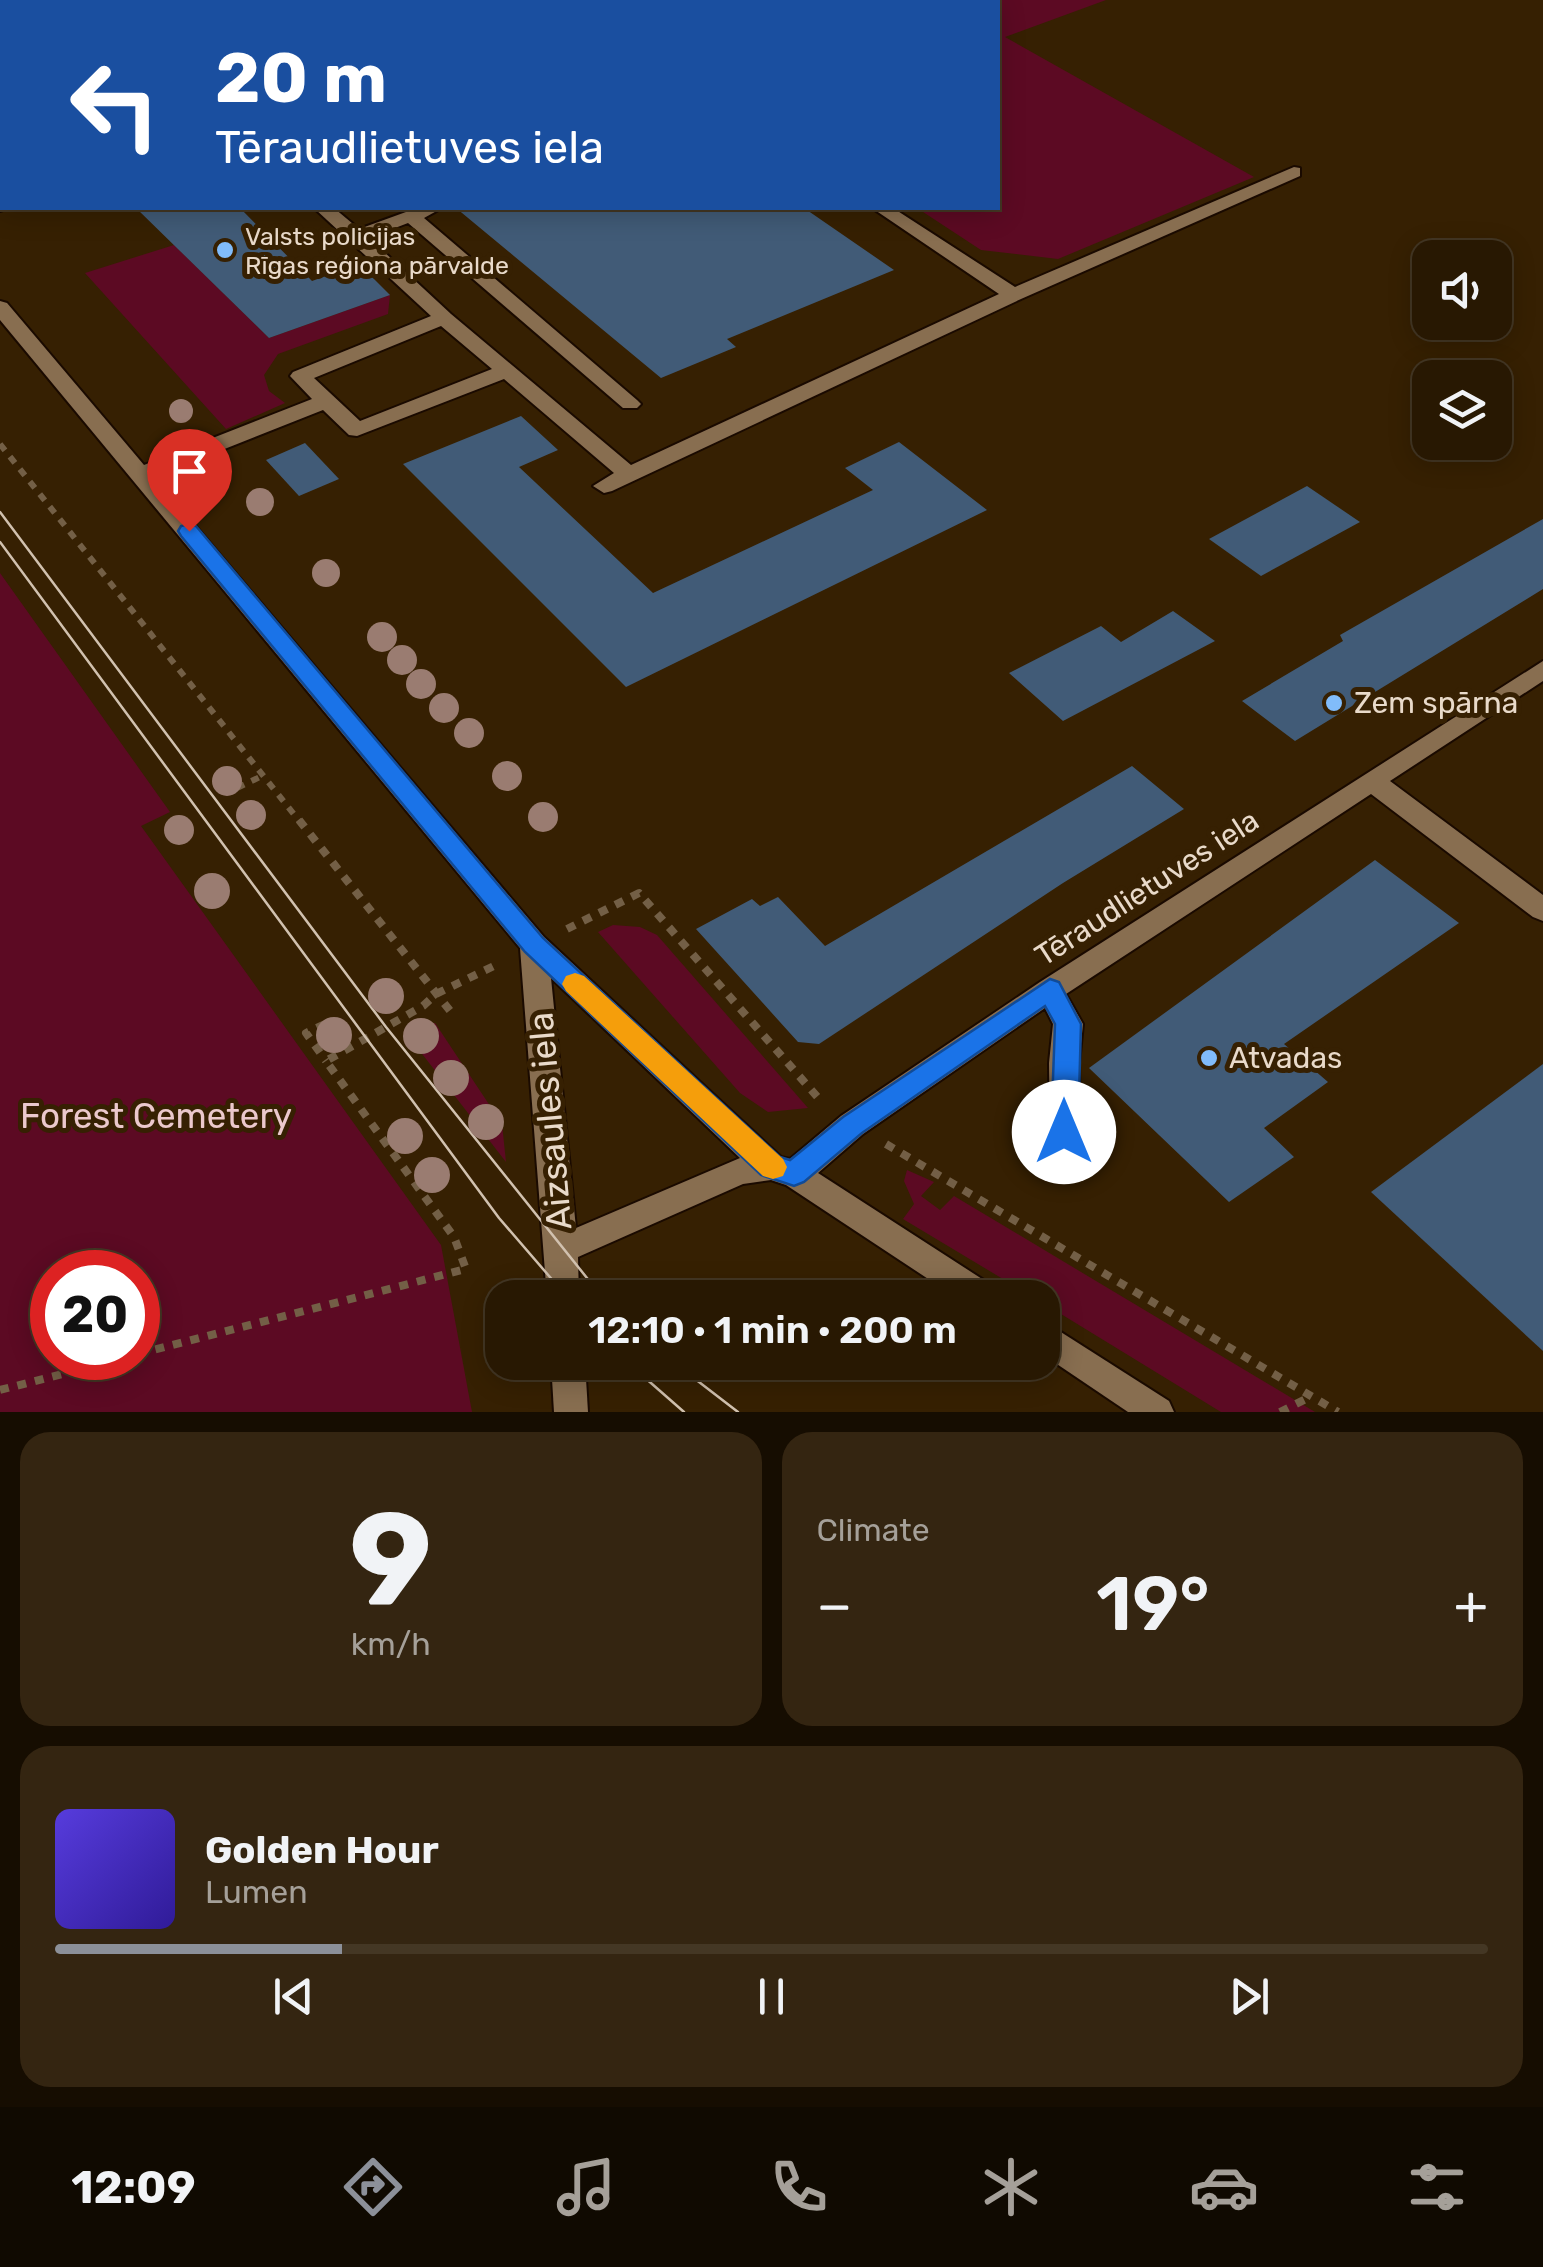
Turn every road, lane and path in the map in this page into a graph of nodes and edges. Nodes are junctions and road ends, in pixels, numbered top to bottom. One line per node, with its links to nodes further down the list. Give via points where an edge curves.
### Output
1 (1294, 172): 7 (street)
2 (325, 210): 6 (street)
3 (428, 210): 5 (street)
4 (884, 210): 7 (street)
5 (411, 216): 6 (street); 12 (street)
6 (356, 236): 9 (street)
7 (1014, 295): 15 (street)
8 (0, 307): 14 (street)
9 (444, 318): 10 (street); 11 (street, via 300,376)
10 (506, 371): 11 (street, via 358,430); 15 (street)
11 (326, 401): 14 (street)
12 (630, 404)
13 (0, 444): 18 (path)
14 (141, 474): 23 (street)
15 (630, 474): 16 (street)
16 (604, 486)
17 (1543, 669): 19 (street, Tēraudlietuves iela)
18 (262, 776): 20 (path); 25 (path)
19 (1371, 780): 22 (street); 24 (street, Tēraudlietuves iela)
20 (237, 788)
21 (639, 893): 29 (path, via 812,1094)
22 (1543, 910)
23 (534, 945): 31 (street); 32 (street, Aizsaules iela)
24 (1050, 990): 29 (street, Tēraudlietuves iela); 30 (street, via 1068,1024)
25 (436, 994): 26 (path); 28 (path)
26 (455, 1017)
27 (324, 1024): 28 (path, via 306,1033)
28 (326, 1061): 36 (path, via 454,1237 466,1269)
29 (852, 1125): 31 (street, Tēraudlietuves iela); 40 (path)
30 (1065, 1167)
31 (783, 1170): 32 (street, via 740,1171); 34 (street)
32 (562, 1249): 33 (street, Aizsaules iela)
33 (562, 1280)
34 (957, 1280)
35 (1060, 1347): 42 (street)
36 (160, 1348)
37 (39, 1380): 39 (path)
38 (569, 1380): 41 (street)
39 (0, 1390)
40 (1311, 1396): 43 (path); 44 (path)
41 (572, 1412)
42 (1158, 1412)
43 (1280, 1412)
44 (1338, 1412)

